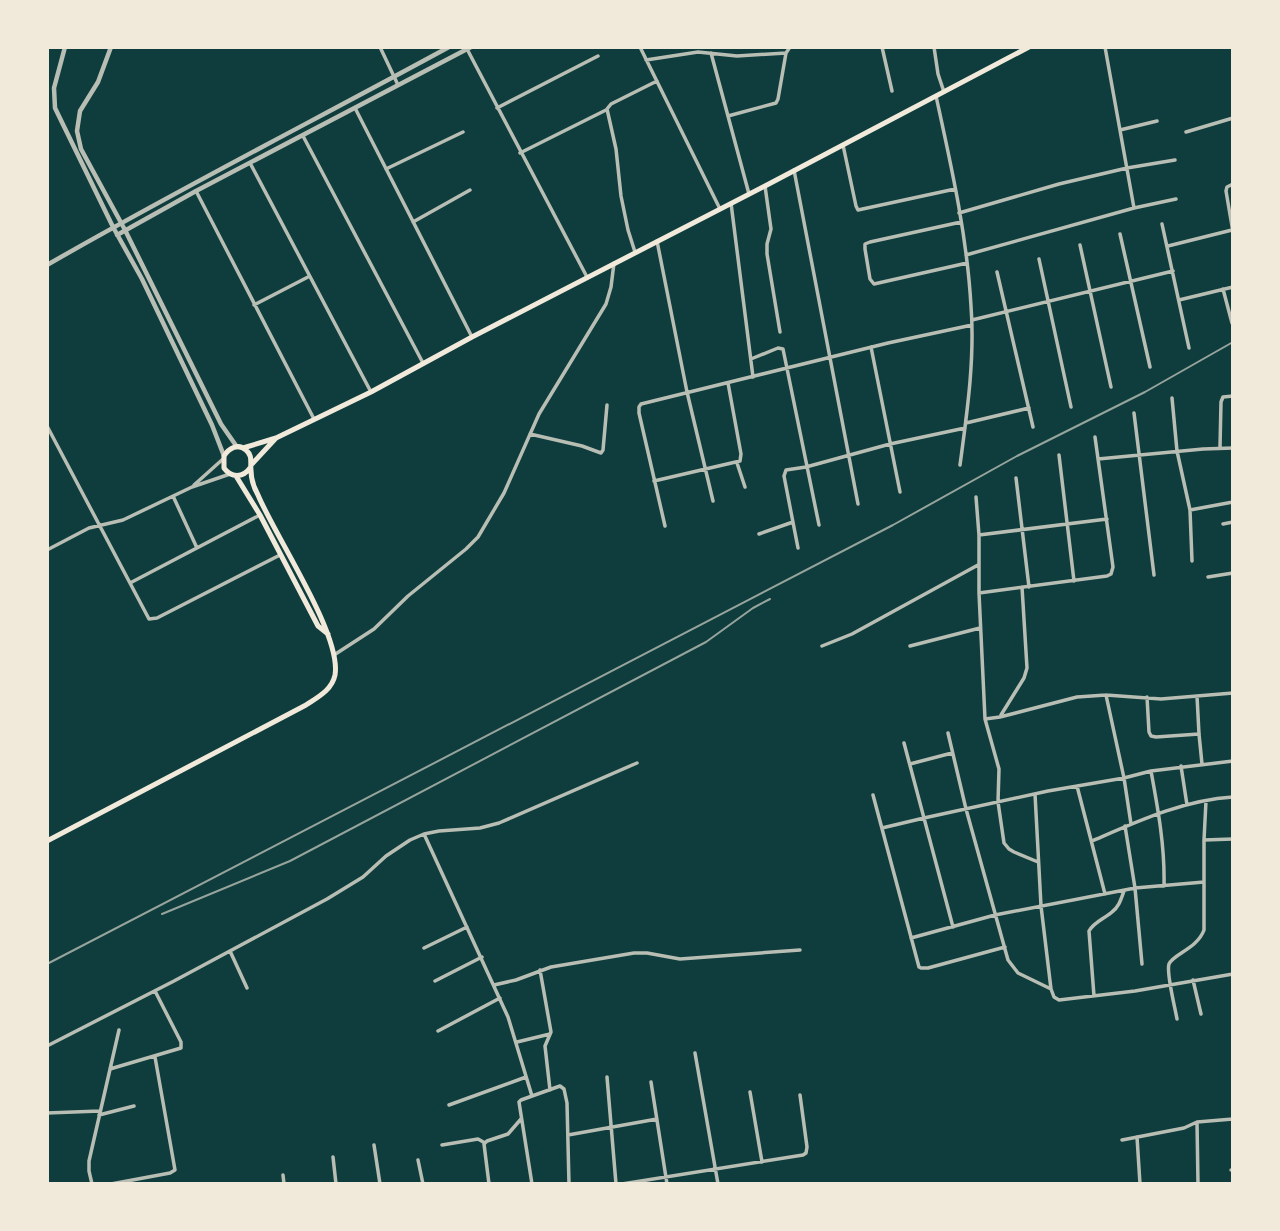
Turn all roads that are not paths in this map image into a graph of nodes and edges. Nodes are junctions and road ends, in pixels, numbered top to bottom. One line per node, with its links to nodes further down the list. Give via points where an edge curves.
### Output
1 (65, 47): 23 (street, via 54,88)
2 (111, 47): 52 (street, via 98,82 80,111 77,131 81,149)
3 (380, 47): 16 (street)
4 (449, 47): 16 (street)
5 (640, 47): 15 (street)
6 (790, 47): 13 (street)
7 (882, 47): 19 (street)
8 (934, 47): 20 (street)
9 (1029, 47): 20 (main road)
10 (1105, 47): 30 (street)
11 (468, 48): 18 (street); 25 (street)
12 (711, 53): 13 (street); 15 (street); 27 (street)
13 (786, 53): 27 (street, via 776,103)
14 (598, 56): 25 (street)
15 (646, 61): 17 (street)
16 (394, 77): 18 (street); 52 (street)
17 (657, 81): 26 (street); 50 (street)
18 (398, 85): 24 (street)
19 (892, 91)
20 (944, 92): 21 (main road)
21 (936, 96): 34 (main road); 43 (street)
22 (47, 104): 23 (street)
23 (55, 108): 56 (street)
24 (355, 108): 33 (street); 39 (street)
25 (497, 108): 35 (street)
26 (607, 109): 35 (street); 64 (street)
27 (728, 116): 46 (street)
28 (1233, 118): 32 (street)
29 (1157, 121): 30 (street)
30 (1120, 130): 38 (street)
31 (463, 132): 39 (street)
32 (1186, 132)
33 (303, 136): 37 (street); 90 (street)
34 (843, 145): 40 (main road); 43 (street, via 858,210)
35 (520, 153): 73 (street)
36 (1175, 160): 38 (street)
37 (250, 163): 45 (street); 72 (street)
38 (1127, 168): 49 (street); 51 (street)
39 (386, 169): 53 (street)
40 (794, 170): 42 (main road); 88 (street)
41 (1233, 184): 58 (street, via 1226,191)
42 (765, 186): 46 (main road); 84 (street, via 771,229 767,254)
43 (955, 189): 51 (street)
44 (470, 190): 53 (street)
45 (196, 191): 57 (street); 80 (street)
46 (750, 194): 48 (main road)
47 (1176, 199): 49 (street)
48 (731, 203): 50 (main road); 89 (street)
49 (1134, 208): 65 (street)
50 (720, 209): 61 (main road)
51 (959, 213): 54 (street)
52 (121, 222): 56 (street); 57 (street)
53 (413, 222): 85 (street)
54 (961, 222): 65 (street); 68 (street, via 870,242 865,249 874,284)
55 (1162, 224): 63 (street)
56 (113, 227): 60 (street); 69 (street)
57 (125, 230): 60 (street); 112 (street, via 221,424)
58 (1233, 231): 63 (street)
59 (1120, 234): 74 (street)
60 (117, 235): 119 (street, via 142,279)
61 (657, 241): 64 (main road); 97 (street)
62 (1080, 245): 77 (street)
63 (1168, 246): 70 (street)
64 (635, 252): 67 (main road)
65 (966, 255): 68 (street)
66 (1039, 259): 78 (street)
67 (614, 262): 73 (main road); 108 (street, via 606,304)
68 (967, 263): 82 (street)
69 (47, 265)
70 (1173, 271): 74 (street); 79 (street)
71 (997, 272): 81 (street)
72 (309, 276): 80 (street); 96 (street)
73 (587, 277): 85 (main road)
74 (1132, 280): 77 (street); 91 (street)
75 (1233, 287): 76 (street)
76 (1223, 289): 79 (street); 83 (street)
77 (1090, 290): 78 (street); 95 (street)
78 (1048, 300): 81 (street); 101 (street)
79 (1179, 300): 87 (street)
80 (254, 305): 104 (street)
81 (1007, 311): 82 (street); 102 (street)
82 (972, 323): 86 (street); 106 (street)
83 (1232, 323)
84 (780, 332)
85 (472, 337): 90 (main road)
86 (871, 348): 88 (street); 111 (street)
87 (1189, 348)
88 (829, 358): 92 (street); 118 (street)
89 (751, 359): 92 (street, via 781,347); 93 (street)
90 (423, 363): 96 (main road)
91 (1150, 367)
92 (787, 368): 93 (street); 124 (street)
93 (753, 377): 94 (street)
94 (728, 383): 97 (street); 121 (street, via 741,457)
95 (1111, 387)
96 (371, 391): 104 (main road)
97 (687, 392): 125 (street); 128 (street, via 639,407)
98 (1233, 396): 113 (street, via 1223,397 1221,402)
99 (1172, 398): 115 (street)
100 (607, 405): 108 (street, via 601,453)
101 (1072, 407)
102 (1029, 408): 106 (street); 107 (street)
103 (1134, 413): 117 (street)
104 (314, 420): 110 (main road)
105 (47, 426): 144 (street)
106 (965, 426): 111 (street); 122 (street)
107 (1033, 427)
108 (530, 435): 168 (street, via 478,537 374,629)
109 (1095, 437): 120 (street)
110 (276, 438): 112 (main road); 123 (main road)
111 (890, 444): 118 (street); 131 (street)
112 (240, 447): 119 (main road); 123 (main road, via 251,456)
113 (1220, 448): 114 (street); 115 (street)
114 (1233, 448)
115 (1177, 451): 117 (street); 137 (street)
116 (1059, 454): 142 (street)
117 (1140, 455): 120 (street); 157 (street)
118 (849, 456): 124 (street); 136 (street)
119 (223, 457): 126 (main road, via 224,468); 129 (street)
120 (1098, 458): 139 (street)
121 (737, 463): 125 (street); 130 (street)
122 (960, 465)
123 (251, 466): 126 (main road, via 247,472); 165 (main road, via 256,493)
124 (806, 467): 140 (street, via 783,473); 145 (street)
125 (705, 470): 128 (street); 134 (street)
126 (233, 475): 129 (street); 138 (main road)
127 (1016, 478): 147 (street)
128 (654, 481): 146 (street)
129 (192, 487): 132 (street)
130 (745, 487)
131 (900, 492)
132 (173, 496): 144 (street, via 123,520); 150 (street)
133 (976, 497): 149 (street)
134 (713, 501)
135 (1233, 502): 137 (street)
136 (858, 504)
137 (1190, 510): 154 (street)
138 (260, 515): 150 (street); 153 (main road)
139 (1107, 519): 142 (street); 159 (street, via 1111,574)
140 (793, 522): 148 (street); 151 (street)
141 (1233, 522): 143 (street)
142 (1067, 524): 147 (street); 159 (street)
143 (1223, 524)
144 (100, 525): 152 (street); 160 (street)
145 (819, 525)
146 (665, 526)
147 (1022, 530): 149 (street); 162 (street)
148 (759, 534)
149 (979, 535): 155 (street)
150 (197, 548): 160 (street)
151 (798, 548)
152 (47, 550)
153 (281, 554): 160 (street, via 153,620 147,617); 165 (main road, via 318,626)
154 (1192, 561)
155 (979, 564): 163 (street); 166 (street)
156 (1233, 573): 158 (street)
157 (1154, 575)
158 (1208, 577)
159 (1074, 581): 162 (street)
160 (130, 583)
161 (1022, 587): 162 (street); 163 (street); 173 (street, via 1027,668)
162 (1029, 587)
163 (979, 593): 164 (street)
164 (980, 628): 167 (street); 174 (street)
165 (328, 634): 168 (main road)
166 (822, 646)
167 (911, 646)
168 (334, 654): 202 (main road, via 330,687 306,705)
169 (1233, 693): 171 (street)
170 (1106, 695): 172 (street); 173 (street, via 1077,697); 185 (street)
171 (1197, 696): 172 (street); 176 (street)
172 (1147, 697): 176 (street, via 1151,736)
173 (1000, 717): 174 (street)
174 (985, 719): 191 (street, via 999,769)
175 (948, 733): 178 (street)
176 (1199, 734): 182 (street)
177 (904, 743): 181 (street)
178 (952, 752): 181 (street); 193 (street)
179 (1233, 761): 182 (street)
180 (637, 763): 199 (street, via 499,823)
181 (910, 764): 195 (street)
182 (1202, 764): 183 (street)
183 (1181, 766): 184 (street); 192 (street)
184 (1151, 771): 185 (street); 194 (street)
185 (1124, 778): 186 (street); 196 (street)
186 (1077, 786): 187 (street); 203 (street)
187 (1035, 794): 191 (street); 204 (street)
188 (873, 795): 198 (street)
189 (1233, 797): 190 (street)
190 (1206, 801): 192 (street); 201 (street)
191 (998, 803): 193 (street); 204 (street, via 1006,846)
192 (1187, 805): 194 (street)
193 (966, 809): 195 (street); 211 (street)
194 (1159, 814): 196 (street); 206 (street)
195 (924, 818): 198 (street); 213 (street)
196 (1131, 824): 197 (street)
197 (1125, 826): 203 (street); 207 (street)
198 (882, 828): 214 (street)
199 (424, 834): 212 (street); 218 (street, via 397,848 363,877)
200 (1233, 839): 201 (street)
201 (1204, 840): 205 (street)
202 (47, 841)
203 (1092, 841): 209 (street)
204 (1038, 862): 210 (street)
205 (1204, 882): 206 (street); 225 (street, via 1204,930 1196,943 1170,962)
206 (1164, 886): 207 (street)
207 (1135, 888): 208 (street); 220 (street)
208 (1124, 890): 209 (street); 230 (street, via 1114,911 1089,931)
209 (1105, 894): 210 (street)
210 (1041, 906): 211 (street); 228 (street)
211 (995, 915): 213 (street); 215 (street)
212 (467, 927): 216 (street); 219 (street)
213 (953, 928): 214 (street)
214 (911, 938): 215 (street, via 917,964 924,969)
215 (1005, 947): 228 (street, via 1018,973)
216 (424, 948)
217 (800, 950): 221 (street, via 680,959 642,952)
218 (230, 951): 227 (street); 229 (street)
219 (482, 957): 224 (street); 226 (street)
220 (1142, 964)
221 (540, 971): 226 (street); 236 (street)
222 (1233, 974): 223 (street)
223 (1193, 980): 225 (street); 232 (street)
224 (435, 981)
225 (1171, 984): 230 (street); 233 (street)
226 (494, 985): 231 (street)
227 (247, 988)
228 (1051, 989): 230 (street, via 1059,1000)
229 (155, 991): 238 (street); 240 (street, via 182,1046)
230 (1094, 996)
231 (500, 998): 235 (street); 237 (street)
232 (1201, 1014)
233 (1177, 1019)
234 (119, 1030): 241 (street)
235 (438, 1031)
236 (550, 1034): 237 (street); 245 (street, via 545,1046)
237 (517, 1042): 242 (street)
238 (47, 1046)
239 (695, 1053): 267 (street)
240 (155, 1057): 241 (street); 271 (street, via 175,1170)
241 (110, 1069): 251 (street)
242 (526, 1077): 248 (street); 249 (street)
243 (607, 1077): 257 (street)
244 (651, 1082): 254 (street)
245 (550, 1090): 248 (street); 258 (street, via 564,1089)
246 (750, 1091): 266 (street)
247 (800, 1095): 266 (street, via 806,1153)
248 (531, 1096): 253 (street, via 519,1102)
249 (449, 1105)
250 (134, 1106): 251 (street)
251 (100, 1113): 252 (street); 270 (street, via 88,1166)
252 (47, 1114)
253 (521, 1119): 261 (street, via 508,1134); 277 (street)
254 (657, 1119): 257 (street); 269 (street)
255 (1233, 1119): 256 (street)
256 (1197, 1122): 259 (street); 284 (street)
257 (611, 1127): 258 (street); 279 (street)
258 (568, 1135): 278 (street)
259 (1137, 1137): 260 (street); 283 (street)
260 (1122, 1140)
261 (485, 1143): 263 (street, via 478,1139); 276 (street)
262 (374, 1145): 274 (street)
263 (442, 1145)
264 (332, 1157): 273 (street)
265 (418, 1160): 275 (street)
266 (762, 1162): 267 (street)
267 (716, 1169): 269 (street); 282 (street)
268 (283, 1174): 272 (street)
269 (666, 1177): 280 (street); 281 (street)
270 (92, 1184)
271 (111, 1184)
272 (284, 1184)
273 (336, 1184)
274 (380, 1184)
275 (423, 1184)
276 (489, 1184)
277 (531, 1184)
278 (569, 1184)
279 (616, 1184)
280 (622, 1184)
281 (667, 1184)
282 (718, 1184)
283 (1140, 1184)
284 (1198, 1184)

